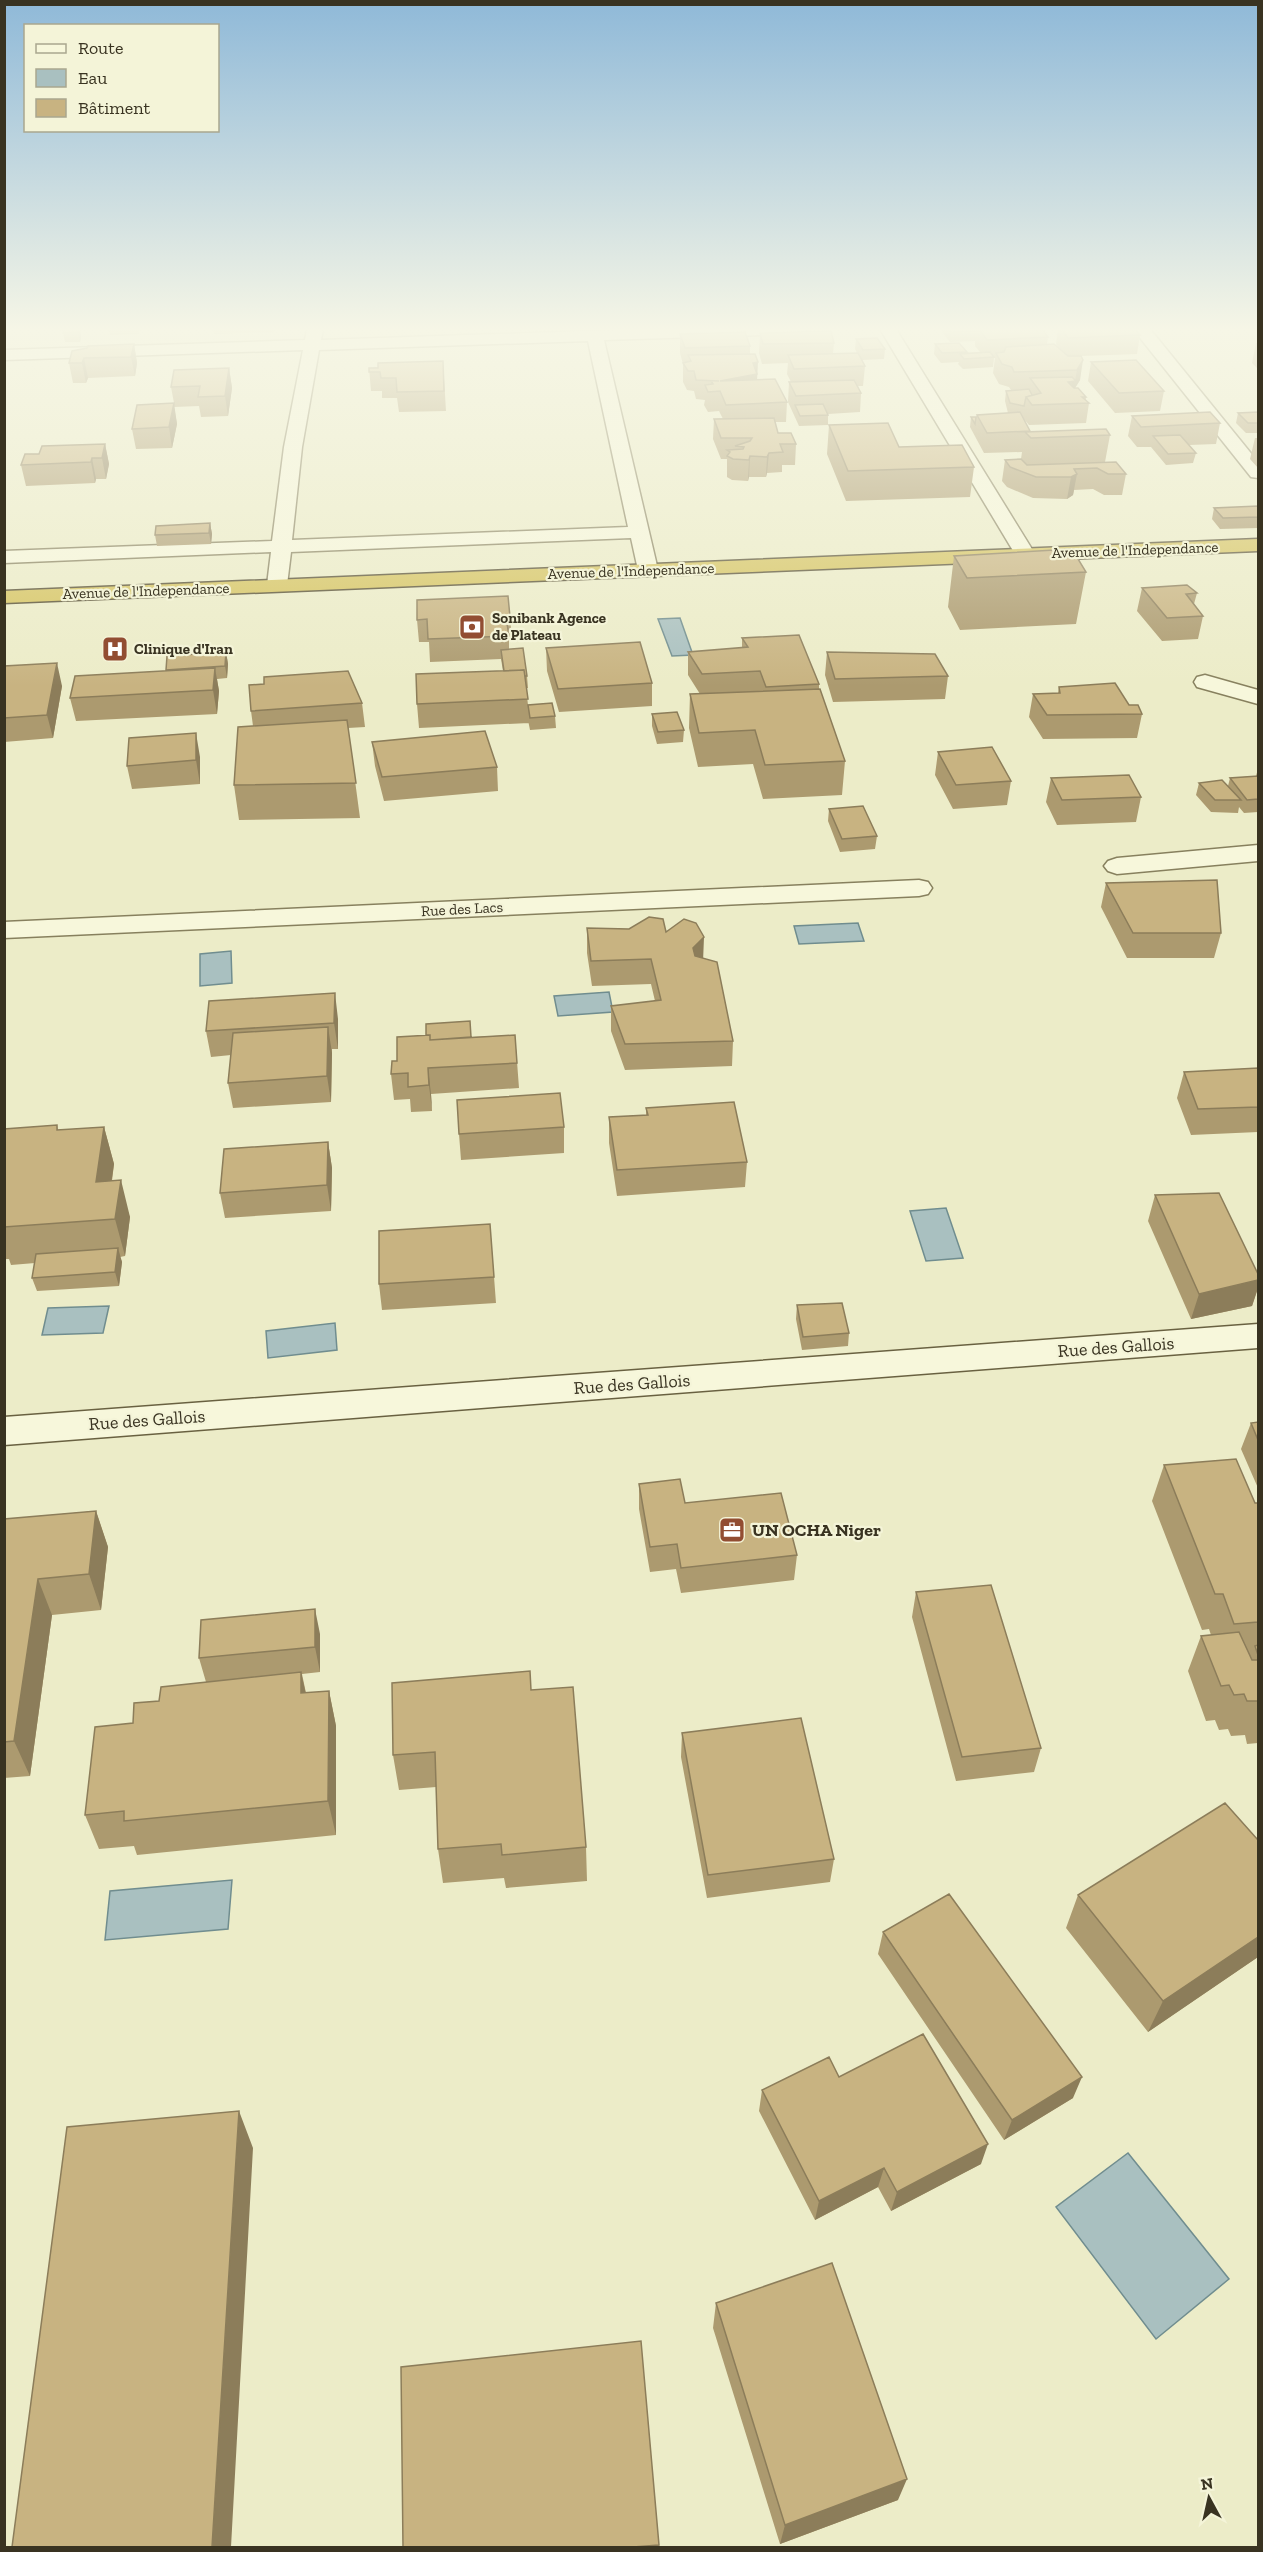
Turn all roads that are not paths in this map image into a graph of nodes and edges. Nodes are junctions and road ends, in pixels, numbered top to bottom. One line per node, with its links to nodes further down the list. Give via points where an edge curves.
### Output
1 (293, 448): 8 (street)
2 (620, 448): 6 (street)
3 (961, 448): 9 (street)
4 (1238, 448): 5 (street)
5 (1258, 473)
6 (639, 532): 8 (street); 11 (street)
7 (1258, 545): 9 (highway, Avenue de l'Independance)
8 (282, 546): 10 (street); 12 (street)
9 (1025, 554): 11 (highway, Avenue de l'Independance)
10 (4, 557)
11 (648, 570): 12 (highway, Avenue de l'Independance)
12 (277, 585): 13 (highway, Avenue de l'Independance)
13 (4, 597)
14 (1205, 682): 15 (street)
15 (1258, 697)
16 (1258, 853): 17 (street)
17 (1117, 866)
18 (919, 888): 19 (street, Rue des Lacs)
19 (4, 930)
20 (1258, 1336): 21 (street, Rue des Gallois)
21 (4, 1431)

